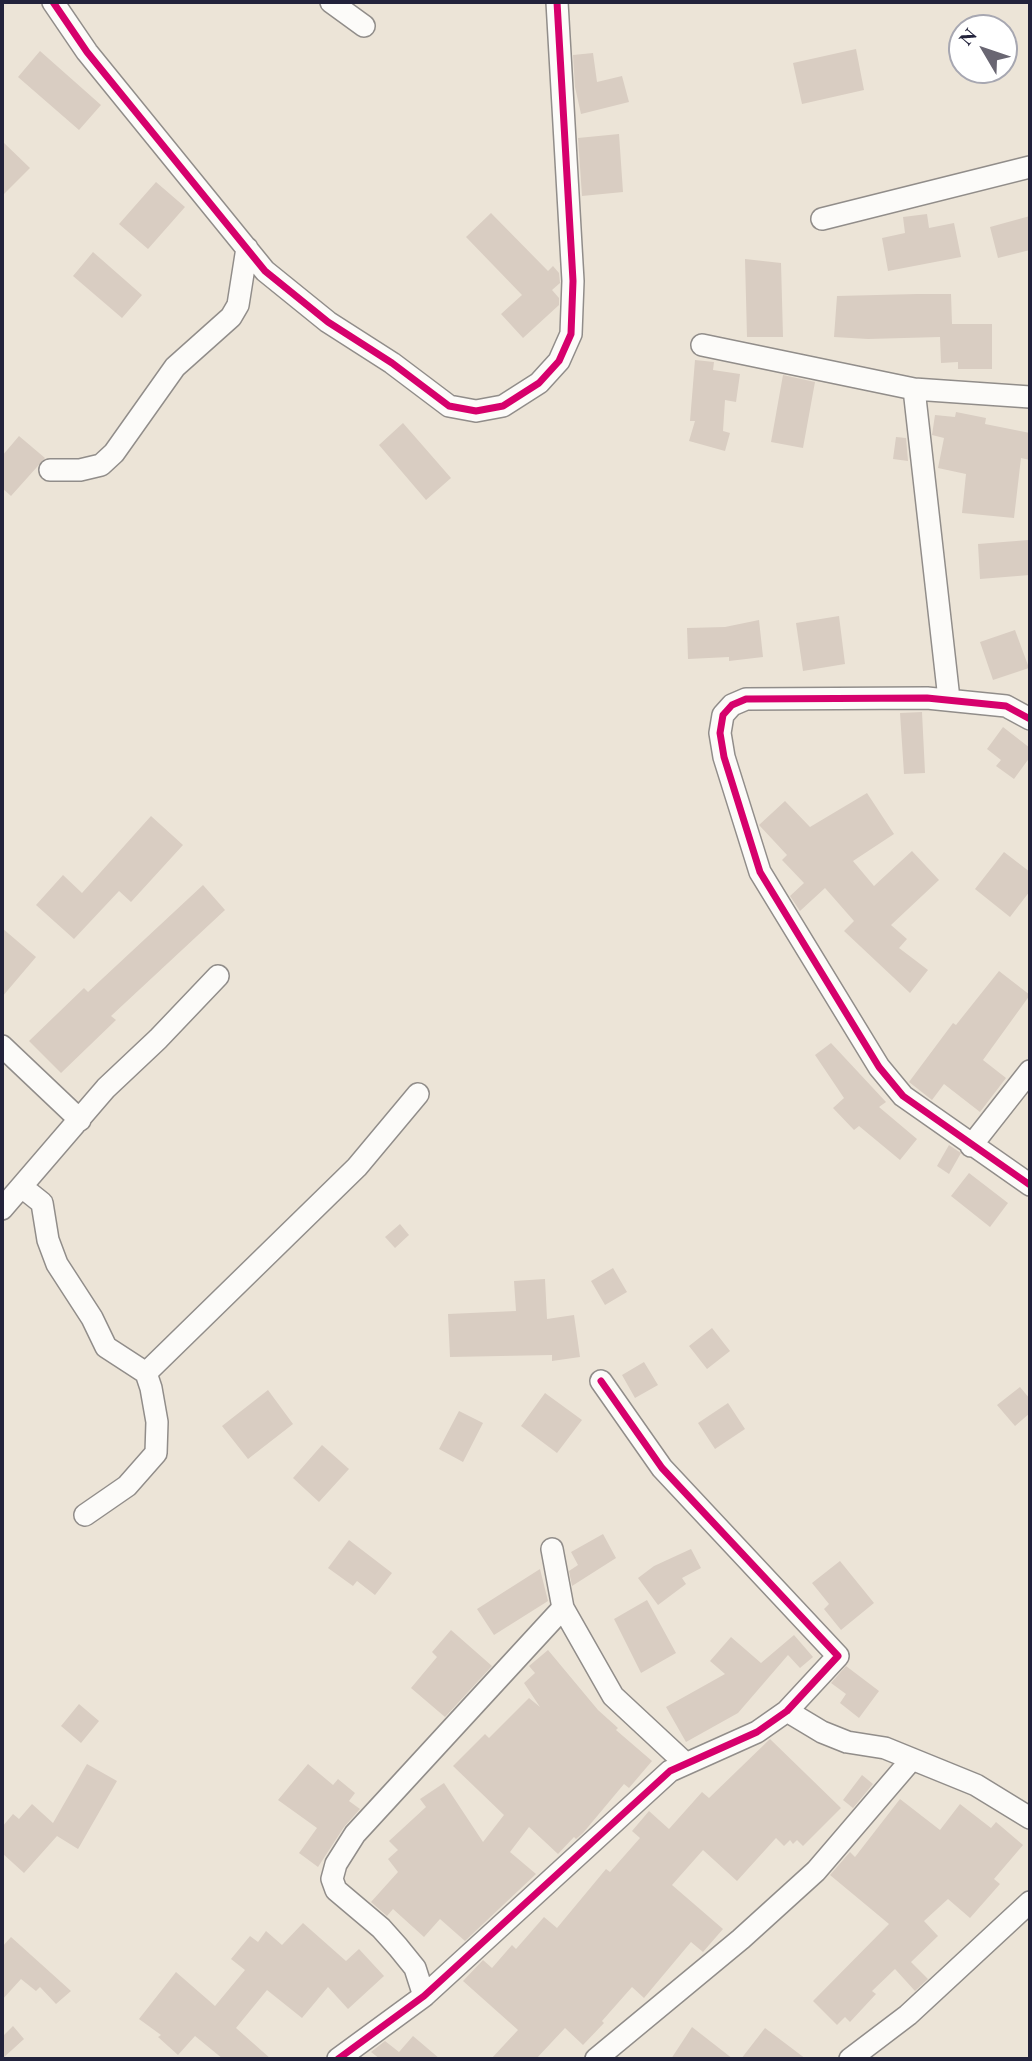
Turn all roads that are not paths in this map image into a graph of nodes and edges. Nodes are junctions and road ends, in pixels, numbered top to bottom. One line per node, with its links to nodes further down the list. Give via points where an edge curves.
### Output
1 (53, 2): 7 (street, via 87,52)
2 (331, 2): 4 (street)
3 (557, 2): 7 (street, via 574,307 571,334 559,361 538,383 503,406 475,411 449,406 328,322 265,271)
4 (364, 26)
5 (1030, 167): 6 (street)
6 (822, 219)
7 (247, 248): 11 (street, via 238,305 231,317 175,367 114,453 101,465)
8 (702, 345): 9 (street)
9 (914, 389): 10 (street); 12 (street)
10 (1030, 397)
11 (50, 470)
12 (949, 699): 13 (street, via 1006,706); 19 (street, via 746,699 723,715 720,733 760,872 880,1067 904,1096)
13 (1030, 719)
14 (218, 976): 18 (street)
15 (2, 1046): 18 (street)
16 (1030, 1071): 19 (street)
17 (418, 1094): 23 (street, via 357,1167)
18 (80, 1120): 21 (street)
19 (971, 1146): 20 (street)
20 (1030, 1185)
21 (22, 1187): 22 (street); 23 (street, via 42,1203 57,1264 106,1347)
22 (2, 1209)
23 (146, 1373): 25 (street, via 157,1422 156,1453 127,1486)
24 (601, 1381): 28 (street, via 662,1468 838,1656)
25 (85, 1515)
26 (552, 1549): 27 (street)
27 (563, 1608): 30 (street, via 613,1696); 33 (street, via 355,1834 336,1864 332,1879 336,1890 398,1947 415,1968)
28 (787, 1711): 29 (street, via 847,1742 885,1748); 30 (street, via 757,1732)
29 (912, 1759): 31 (street, via 976,1785); 35 (street, via 816,1871)
30 (685, 1763): 33 (street)
31 (1030, 1818)
32 (1030, 1902): 36 (street, via 908,2015)
33 (424, 1996): 34 (street)
34 (338, 2059)
35 (596, 2059)
36 (850, 2059)

